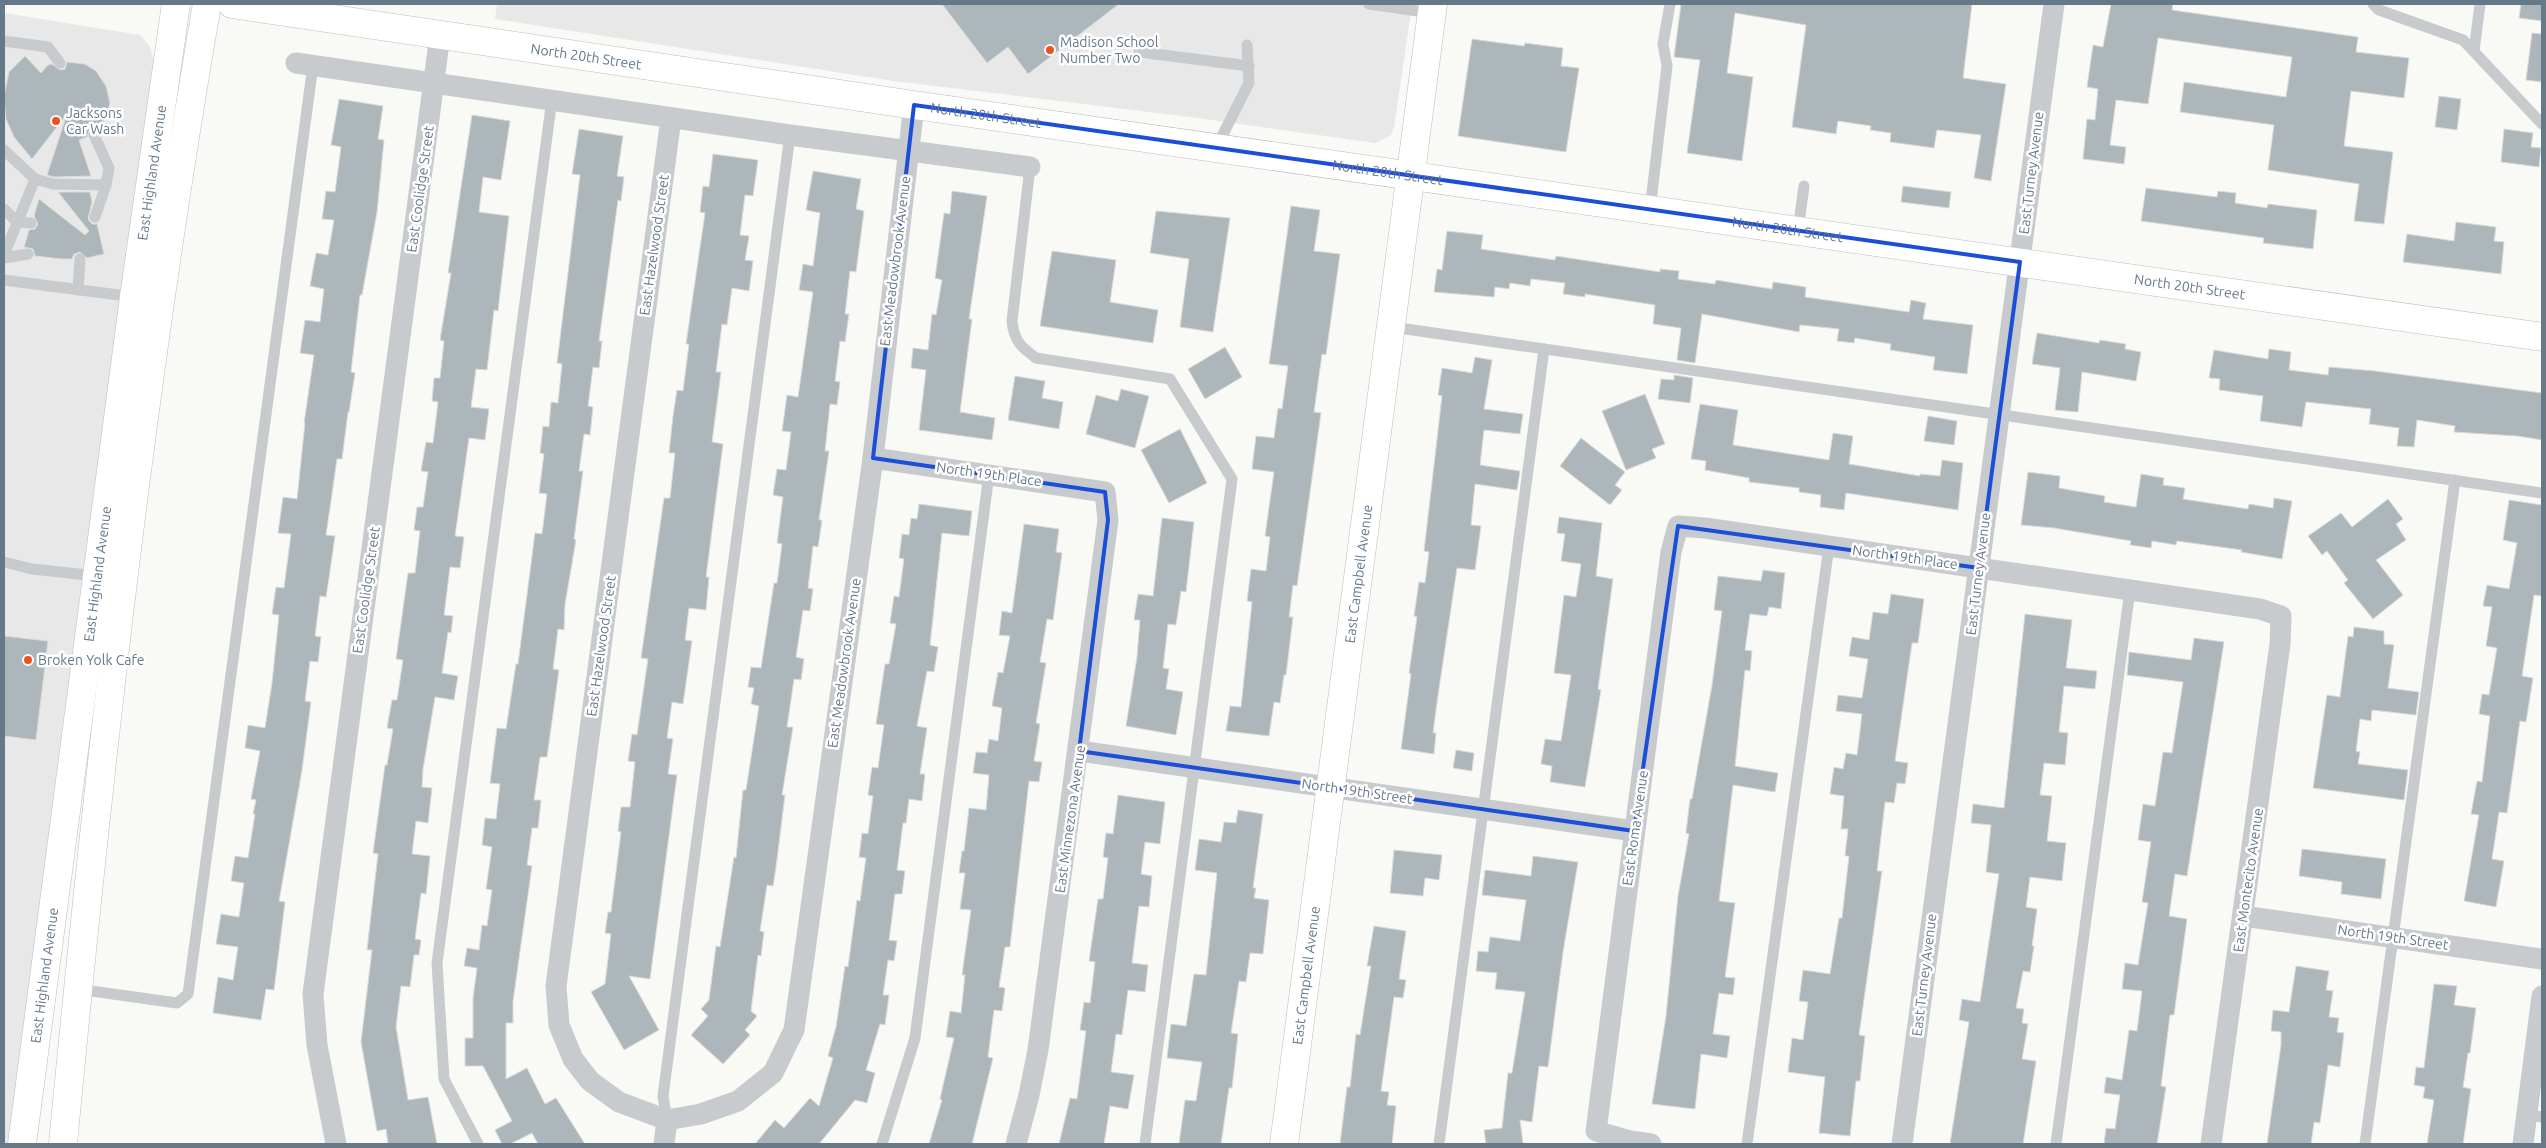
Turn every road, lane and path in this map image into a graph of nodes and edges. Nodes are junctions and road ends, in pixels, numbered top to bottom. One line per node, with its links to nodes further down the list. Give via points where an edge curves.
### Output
1 (176, 4): 48 (street, East Highland Avenue)
2 (207, 4): 49 (street, East Highland Avenue)
3 (232, 4): 10 (street, North 20th Street)
4 (1369, 4): 9 (lane)
5 (1670, 4): 37 (lane, via 1663,44 1667,66)
6 (2054, 4): 45 (street, East Turney Avenue)
7 (2373, 4): 13 (lane, via 2379,10 2463,40)
8 (2480, 4): 13 (lane)
9 (1432, 8): 29 (street, East Campbell Avenue)
10 (440, 35): 18 (street, East Coolidge Street); 20 (street, North 20th Street)
11 (4, 41): 15 (lane, via 48,47)
12 (1246, 45): 17 (lane)
13 (2474, 51): 22 (lane)
14 (1139, 52): 17 (lane)
15 (60, 63)
16 (304, 64): 18 (street); 74 (lane, via 188,994 177,1003)
17 (1249, 66): 25 (lane, via 1250,83)
18 (434, 82): 19 (street); 80 (street, East Coolidge Street, via 313,994 317,1045)
19 (552, 99): 21 (street); 81 (lane, via 437,962 444,1079)
20 (914, 105): 25 (street, North 20th Street); 27 (street, East Meadowbrook Avenue)
21 (671, 118): 24 (street); 77 (street, East Hazelwood Street, via 556,986 558,1026 573,1059 590,1081 619,1102)
22 (2542, 124)
23 (94, 135): 31 (lane, via 109,168)
24 (790, 136): 27 (street); 77 (lane, via 662,1096)
25 (1216, 148): 29 (street, North 20th Street)
26 (4, 150): 30 (lane)
27 (908, 152): 28 (street); 54 (street, East Meadowbrook Avenue)
28 (1030, 167): 67 (lane, via 1012,321 1020,347 1036,358 1170,379 1232,479)
29 (1412, 176): 37 (street, North 20th Street); 50 (street, East Campbell Avenue)
30 (34, 179): 31 (lane, via 53,184); 33 (lane)
31 (106, 185): 34 (lane); 38 (lane)
32 (1804, 186): 41 (lane)
33 (27, 198): 35 (lane); 39 (lane)
34 (91, 199)
35 (39, 200)
36 (4, 209): 39 (lane)
37 (1650, 210): 41 (street, North 20th Street)
38 (95, 217)
39 (17, 222): 40 (lane); 43 (lane)
40 (32, 223)
41 (1798, 230): 45 (street, North 20th Street)
42 (28, 254): 43 (lane)
43 (4, 256)
44 (80, 259): 47 (lane)
45 (2020, 262): 51 (street, North 20th Street); 53 (street, East Turney Avenue)
46 (4, 280): 47 (lane)
47 (78, 290): 48 (lane)
48 (134, 297): 49 (street); 63 (street, East Highland Avenue)
49 (162, 300): 63 (street, East Highland Avenue)
50 (1392, 327): 52 (lane); 68 (street, East Campbell Avenue)
51 (2542, 337)
52 (1544, 349): 53 (lane); 69 (lane)
53 (1998, 415): 56 (lane); 62 (street, East Turney Avenue)
54 (873, 458): 55 (street, North 19th Place); 77 (street, East Meadowbrook Avenue, via 794,1030 773,1073 738,1102 701,1114)
55 (989, 474): 57 (street, North 19th Place); 83 (lane, via 915,1038)
56 (2455, 480): 58 (lane); 72 (lane)
57 (1105, 492): 66 (street, East Minnezona Avenue, via 1108,520)
58 (2542, 492)
59 (1678, 526): 60 (street, North 19th Place); 70 (street, East Roma Avenue, via 1671,552)
60 (1829, 546): 62 (street, North 19th Place); 89 (lane)
61 (4, 562): 63 (lane, via 32,569)
62 (1979, 568): 64 (street, North 19th Place); 90 (street, East Turney Avenue)
63 (111, 578): 74 (street, East Highland Avenue); 78 (street, East Highland Avenue)
64 (2130, 590): 65 (street, North 19th Place, via 2260,608); 91 (lane)
65 (2280, 616): 71 (street, East Montecito Avenue, via 2280,644)
66 (1079, 751): 67 (street, North 19th Street); 84 (street, East Minnezona Avenue, via 1038,1050)
67 (1195, 767): 68 (street, North 19th Street); 85 (lane)
68 (1332, 787): 69 (street, North 19th Street); 86 (street, East Campbell Avenue)
69 (1483, 809): 70 (street, North 19th Street); 87 (lane)
70 (1634, 831): 88 (street, East Roma Avenue, via 1596,1131)
71 (2243, 916): 72 (street, North 19th Street); 92 (street, East Montecito Avenue)
72 (2393, 938): 73 (street, North 19th Street); 93 (lane)
73 (2542, 959)
74 (78, 988): 79 (street, East Highland Avenue)
75 (2542, 996): 76 (street)
76 (2535, 1116): 94 (street)
77 (667, 1120): 82 (street)
78 (22, 1144)
79 (63, 1144)
80 (336, 1144)
81 (478, 1144)
82 (664, 1144)
83 (882, 1144)
84 (1016, 1144)
85 (1145, 1144)
86 (1284, 1144)
87 (1439, 1144)
88 (1651, 1144)
89 (1747, 1144)
90 (1902, 1144)
91 (2056, 1144)
92 (2211, 1144)
93 (2365, 1144)
94 (2523, 1144)

